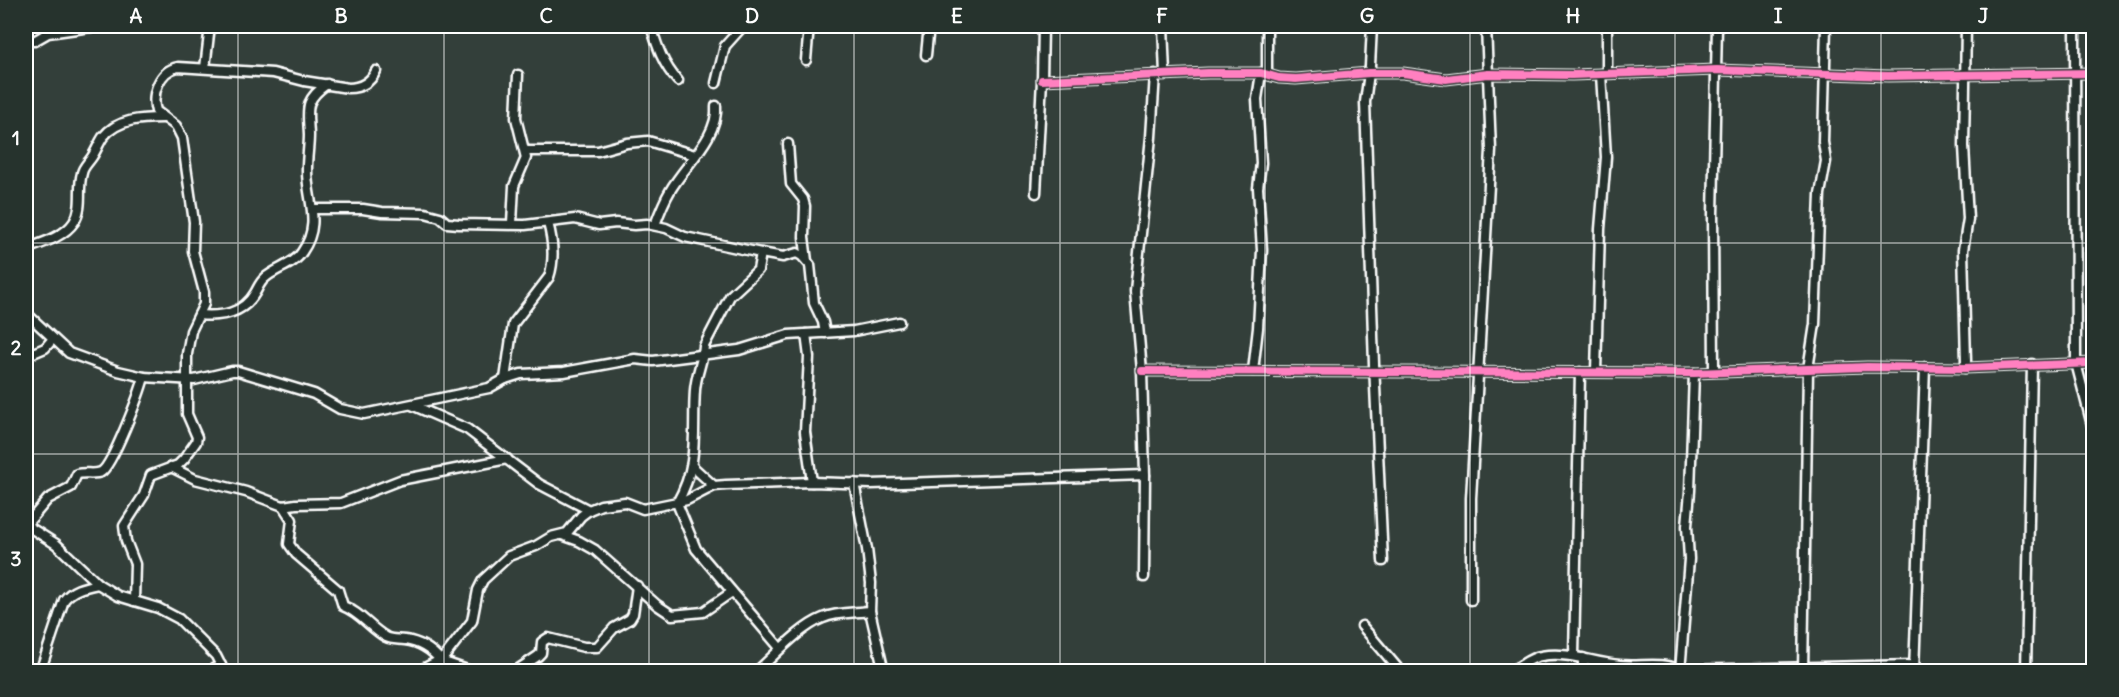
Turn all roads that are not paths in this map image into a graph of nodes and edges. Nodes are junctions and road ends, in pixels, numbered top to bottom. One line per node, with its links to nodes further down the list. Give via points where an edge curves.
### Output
1 (98, 26): 17 (street)
2 (210, 26): 20 (street)
3 (651, 26): 35 (street, via 658,51)
4 (743, 26): 36 (street, via 725,46)
5 (809, 26): 19 (street)
6 (929, 26): 18 (street)
7 (1043, 26): 34 (street)
8 (1163, 26): 28 (street)
9 (1267, 26): 23 (street)
10 (1372, 26): 24 (street)
11 (1486, 26): 29 (street)
12 (1606, 26): 30 (street)
13 (1717, 26): 21 (street)
14 (1826, 26): 33 (street)
15 (1966, 26): 31 (street)
16 (2075, 26): 25 (street)
17 (26, 40)
18 (926, 55)
19 (806, 60)
20 (205, 68): 37 (street, via 273,73); 39 (street, via 174,67 164,76 154,100 156,111)
21 (1717, 70): 30 (street); 33 (street); 68 (street)
22 (376, 71): 37 (street, via 368,83 355,88)
23 (1264, 73): 24 (street, via 1296,79); 28 (street); 66 (street, via 1257,99 1262,250)
24 (1369, 73): 29 (street, via 1446,79); 67 (street, via 1365,102)
25 (2076, 73): 26 (street); 31 (street); 59 (street)
26 (2094, 73)
27 (1155, 74): 28 (street); 34 (street); 65 (street, via 1135,291)
28 (1165, 74)
29 (1488, 74): 30 (street); 69 (street, via 1491,150)
30 (1604, 74): 71 (street, via 1606,157)
31 (1966, 74): 33 (street); 63 (street)
32 (518, 75): 41 (street, via 516,118)
33 (1824, 75): 64 (street, via 1826,161 1820,194 1815,324)
34 (1042, 80): 43 (street)
35 (678, 81)
36 (716, 83)
37 (327, 84): 44 (street, via 315,92 307,109 308,193)
38 (716, 106): 42 (street, via 712,129)
39 (163, 118): 48 (street, via 137,118 104,136 83,169 81,208 73,224 65,232); 52 (street, via 176,126 182,138 194,222 193,251 204,292)
40 (788, 144): 50 (street, via 791,184 805,206)
41 (526, 151): 42 (street, via 598,151 627,142 648,141); 45 (street, via 514,186)
42 (694, 155): 47 (street, via 669,192)
43 (1036, 193)
44 (314, 209): 45 (street, via 425,213 459,224); 52 (street, via 311,231 298,257 265,277 240,310)
45 (512, 223): 46 (street)
46 (548, 224): 47 (street, via 575,219 599,225); 74 (street, via 552,268 513,324)
47 (655, 225): 49 (street, via 685,237)
48 (26, 249)
49 (762, 253): 50 (street, via 797,254); 57 (street, via 754,275 730,296)
50 (807, 261): 54 (street, via 814,303)
51 (26, 313): 56 (street)
52 (199, 315): 75 (street, via 191,331)
53 (899, 322): 54 (street)
54 (825, 333): 55 (street)
55 (806, 334): 57 (street, via 739,350); 82 (street, via 809,357 805,432)
56 (52, 340): 58 (street, via 45,348); 73 (street, via 72,356)
57 (705, 353): 74 (street, via 635,359); 79 (street, via 696,384)
58 (26, 356)
59 (2076, 363): 60 (street); 61 (street); 77 (street)
60 (2094, 363)
61 (2032, 364): 63 (street); 116 (street)
62 (1925, 367): 63 (street); 64 (street); 103 (street)
63 (1965, 368)
64 (1808, 369): 68 (street); 104 (street)
65 (1142, 371): 66 (street); 81 (street)
66 (1253, 371): 67 (street)
67 (1374, 371): 69 (street); 90 (street)
68 (1714, 371): 72 (street)
69 (1477, 372): 70 (street); 95 (street)
70 (1580, 372): 71 (street); 100 (street)
71 (1596, 372): 72 (street)
72 (1694, 373): 105 (street, via 1689,559)
73 (144, 378): 75 (street); 88 (street, via 105,468 97,473 77,474 71,487 48,499)
74 (505, 379): 76 (street, via 489,388)
75 (186, 380): 76 (street, via 238,371 314,394 340,409 364,414); 80 (street, via 187,414 197,437 184,459)
76 (412, 405): 78 (street, via 467,429)
77 (2094, 433)
78 (507, 459): 86 (street, via 400,480 341,503); 87 (street, via 539,484)
79 (692, 466): 84 (street); 85 (street)
80 (171, 467): 86 (street, via 195,479); 96 (street, via 151,475 144,495 124,526 135,564)
81 (1145, 475): 83 (street); 91 (street)
82 (812, 482): 83 (street); 84 (street)
83 (854, 483): 97 (street, via 867,549)
84 (714, 486): 85 (street)
85 (676, 502): 87 (street, via 643,509 626,502); 94 (street, via 696,549)
86 (283, 506): 101 (street, via 292,520 290,544 296,554 338,590 343,606 389,639 408,640 429,649)
87 (589, 510): 89 (street)
88 (26, 525): 92 (street, via 56,544)
89 (562, 535): 93 (street, via 595,550); 101 (street, via 509,556 490,572 478,590 472,621)
90 (1383, 561)
91 (1144, 577)
92 (98, 584): 96 (street); 106 (street, via 77,589 64,600)
93 (637, 586): 94 (street, via 668,614 676,616 707,611); 110 (street, via 630,619 614,628 597,647 548,638 542,642 538,656)
94 (732, 592): 99 (street)
95 (1471, 600)
96 (134, 601): 102 (street, via 175,615 216,656)
97 (870, 611): 99 (street, via 821,619); 112 (street)
98 (1362, 626): 113 (street)
99 (780, 648): 111 (street)
100 (1578, 657): 105 (street, via 1621,665 1669,665); 114 (street, via 1555,654 1530,658); 115 (street)
101 (441, 662): 108 (street); 109 (street)
102 (222, 668): 107 (street)
103 (1914, 668): 104 (street)
104 (1803, 670): 105 (street)
105 (1680, 671)
106 (40, 672)
107 (207, 672)
108 (417, 672)
109 (474, 672)
110 (514, 672)
111 (756, 672)
112 (885, 672)
113 (1401, 672)
114 (1508, 672)
115 (1583, 672)
116 (2026, 672)

